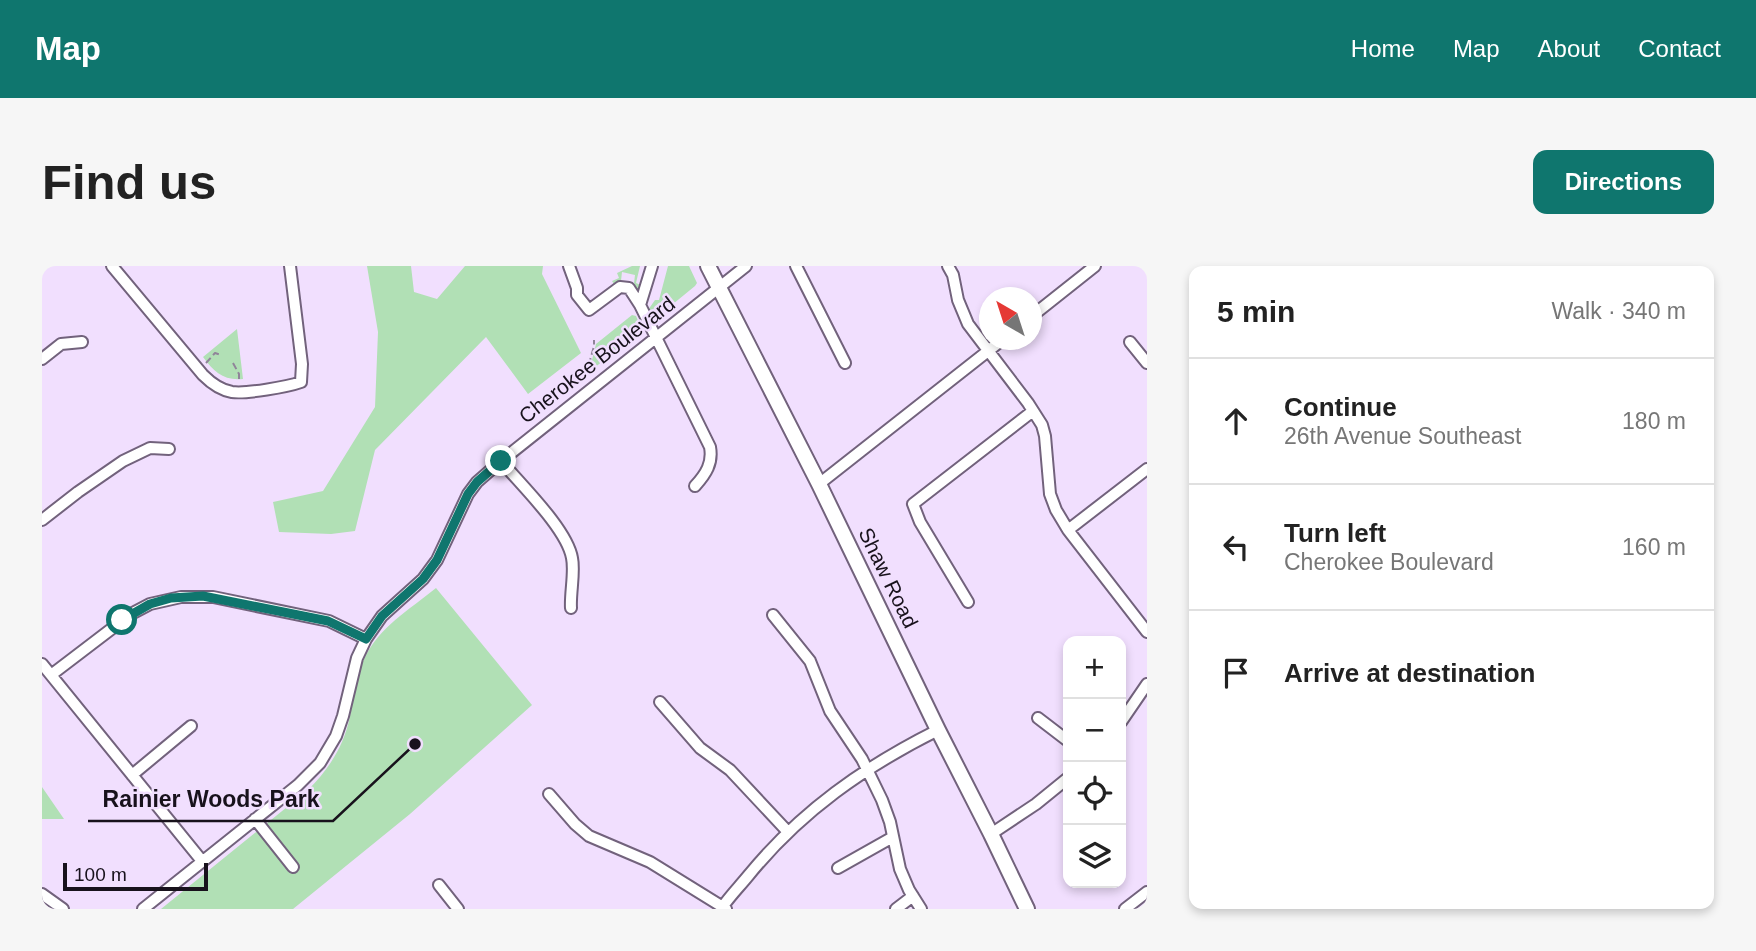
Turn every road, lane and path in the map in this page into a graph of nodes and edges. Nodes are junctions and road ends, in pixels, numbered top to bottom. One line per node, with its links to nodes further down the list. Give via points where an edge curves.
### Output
1 (112, 266): 2 (street, via 202,375 215,386 234,392 301,382)
2 (290, 266)
3 (569, 266): 11 (street, via 577,295 589,310 620,287 629,288)
4 (652, 266): 11 (street)
5 (708, 266): 10 (main road, Shaw Road)
6 (746, 266): 10 (street, Cherokee Boulevard)
7 (796, 266): 22 (street)
8 (948, 266): 17 (street, via 961,310)
9 (1095, 266): 12 (street)
10 (719, 288): 13 (street, Cherokee Boulevard); 30 (main road, Shaw Road)
11 (640, 305): 13 (street)
12 (1042, 307)
13 (656, 338): 28 (street, Cherokee Boulevard); 31 (street, via 710,447 712,458)
14 (594, 341): 24 (path)
15 (82, 342): 19 (street, via 61,344)
16 (1129, 342): 23 (street)
17 (988, 351): 26 (street); 30 (street)
18 (221, 355): 20 (path, via 215,352)
19 (42, 359)
20 (206, 363)
21 (233, 363): 25 (path)
22 (845, 363)
23 (1147, 363)
24 (586, 376)
25 (239, 381)
26 (1033, 411): 33 (street, via 1045,436 1052,501); 34 (street, via 913,504)
27 (169, 449): 32 (street, via 150,448 123,461)
28 (501, 461): 35 (street, via 569,545); 38 (street, Cherokee Boulevard, via 468,494 423,579 382,616)
29 (1147, 469): 33 (street)
30 (819, 484): 46 (main road, Shaw Road)
31 (695, 485)
32 (42, 520)
33 (1068, 530): 37 (street)
34 (968, 602)
35 (571, 608)
36 (773, 615): 48 (street, via 810,661 830,711)
37 (1147, 632)
38 (366, 639): 40 (street, via 328,621 213,597 181,597 131,614); 52 (street, Cherokee Boulevard, via 332,746 306,779)
39 (42, 664): 40 (street)
40 (51, 675): 49 (street)
41 (1147, 684): 43 (street)
42 (660, 702): 53 (street, via 700,748 730,770)
43 (1126, 715)
44 (1038, 718): 47 (street)
45 (191, 726): 49 (street)
46 (938, 730): 48 (street); 54 (main road, Shaw Road)
47 (1063, 737)
48 (867, 769): 53 (street); 55 (street, via 883,800)
49 (132, 775): 56 (street)
50 (1063, 782): 54 (street)
51 (549, 793): 63 (street, via 589,836 650,862)
52 (255, 819): 56 (street, Cherokee Boulevard); 57 (street)
53 (788, 832): 63 (street)
54 (991, 834): 69 (main road, Shaw Road)
55 (893, 837): 58 (street); 62 (street, via 900,869)
56 (202, 861): 65 (street, Cherokee Boulevard)
57 (293, 867)
58 (838, 868)
59 (439, 885): 66 (street)
60 (1147, 892): 70 (street)
61 (42, 894): 64 (street)
62 (913, 896): 67 (street); 68 (street)
63 (723, 908)
64 (63, 909)
65 (143, 909)
66 (458, 909)
67 (896, 909)
68 (921, 909)
69 (1027, 909)
70 (1125, 909)

